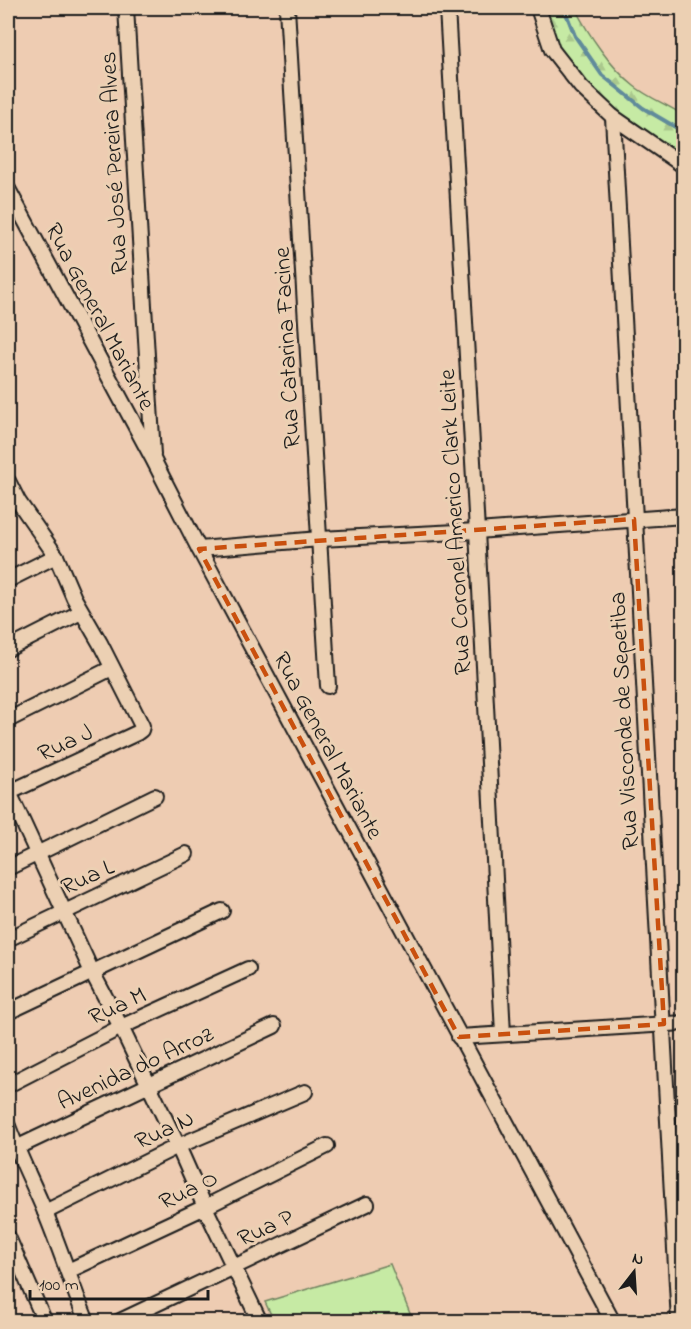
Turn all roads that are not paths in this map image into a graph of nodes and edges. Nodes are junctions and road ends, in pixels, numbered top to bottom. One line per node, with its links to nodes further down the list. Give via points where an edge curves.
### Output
1 (126, 8): 8 (street, Rua José Pereira Alves)
2 (287, 8): 14 (street, Rua Catarina Facine)
3 (447, 8): 13 (street, Rua Coronel Americo Clark Leite)
4 (538, 8): 5 (street, via 552,50 581,87)
5 (613, 117): 6 (street); 12 (street, Rua Visconde de Sepetiba)
6 (684, 166)
7 (8, 189): 8 (street, Rua General Mariante)
8 (153, 459): 15 (street, Rua General Mariante)
9 (8, 481): 10 (street)
10 (13, 504): 16 (street)
11 (684, 516): 12 (street)
12 (634, 519): 13 (street); 35 (street, Rua Visconde de Sepetiba)
13 (477, 531): 14 (street); 38 (street, Rua Coronel Americo Clark Leite)
14 (320, 539): 15 (street); 21 (street, Rua Catarina Facine)
15 (199, 549): 39 (street, Rua General Mariante)
16 (56, 556): 17 (street); 18 (street)
17 (8, 580)
18 (81, 612): 19 (street); 20 (street)
19 (8, 649)
20 (112, 668): 22 (street); 23 (street, Rua J, via 141,730)
21 (328, 686)
22 (8, 720)
23 (8, 792): 26 (street)
24 (155, 796): 26 (street)
25 (186, 854): 28 (street, Rua L)
26 (37, 855): 27 (street); 28 (street)
27 (8, 868)
28 (65, 911): 30 (street, Rua L); 32 (street)
29 (222, 911): 32 (street)
30 (8, 939)
31 (248, 969): 37 (street, Rua M)
32 (92, 972): 33 (street); 37 (street)
33 (8, 1012)
34 (684, 1023): 35 (street)
35 (664, 1024): 38 (street); 58 (street, Rua Visconde de Sepetiba)
36 (274, 1026): 41 (street, Avenida do Arroz)
37 (121, 1028): 40 (street, Rua M); 41 (street)
38 (503, 1034): 39 (street)
39 (459, 1036): 57 (street, Rua General Mariante)
40 (8, 1085)
41 (149, 1085): 44 (street); 46 (street, Avenida do Arroz)
42 (304, 1092): 44 (street, Rua N)
43 (8, 1126): 46 (street)
44 (178, 1146): 48 (street); 49 (street, Rua N)
45 (327, 1146): 48 (street, Rua O)
46 (16, 1148): 49 (street)
47 (367, 1204): 51 (street, Rua P)
48 (205, 1207): 51 (street); 52 (street, Rua O)
49 (45, 1212): 52 (street)
50 (8, 1237): 53 (street)
51 (234, 1267): 55 (street, Rua P); 56 (street)
52 (68, 1271): 54 (street)
53 (45, 1322)
54 (87, 1322)
55 (118, 1322)
56 (260, 1322)
57 (613, 1322)
58 (679, 1322)

